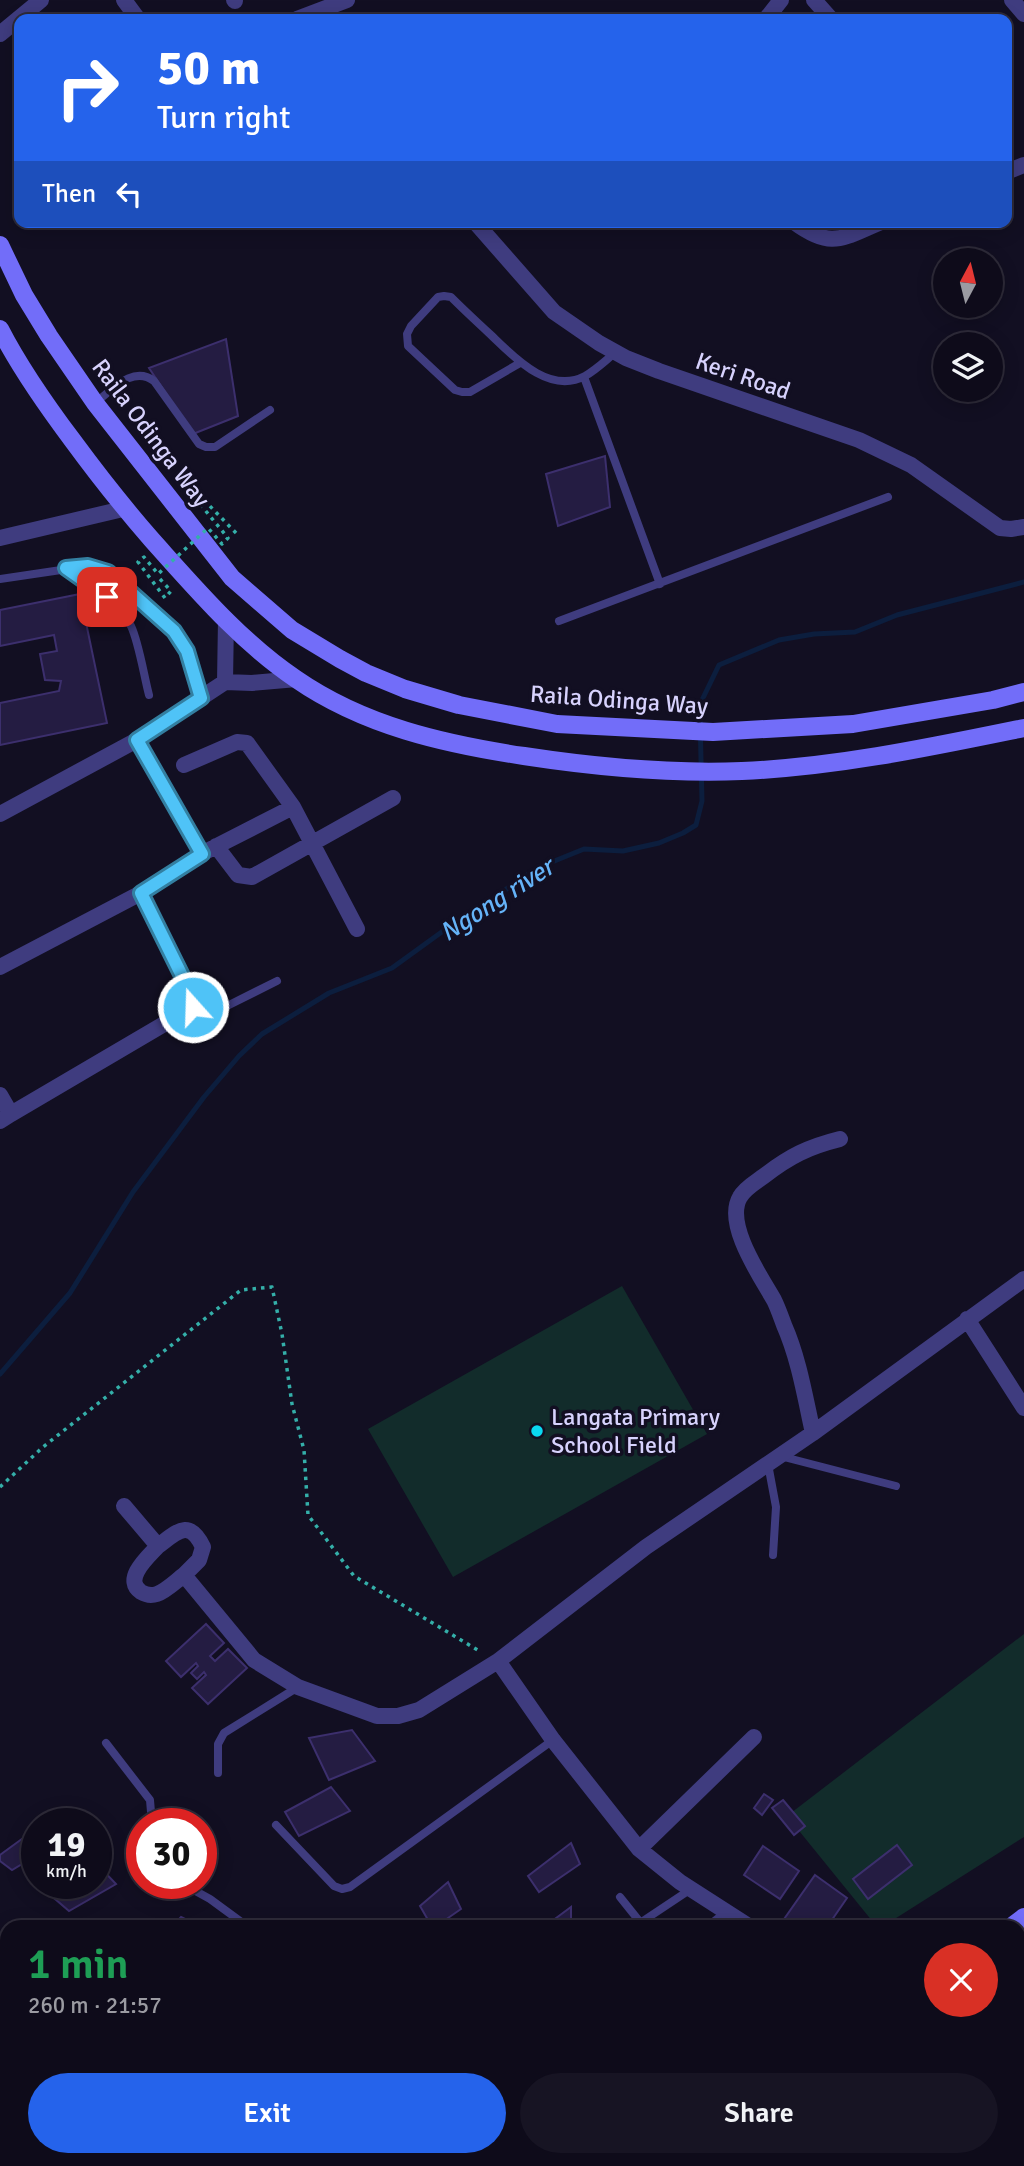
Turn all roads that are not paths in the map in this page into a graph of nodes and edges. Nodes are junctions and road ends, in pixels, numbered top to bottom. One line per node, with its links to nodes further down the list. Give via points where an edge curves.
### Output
1 (41, 0): 6 (street)
2 (347, 0): 7 (street)
3 (781, 0): 8 (street)
4 (814, 0): 9 (street)
5 (1012, 0): 10 (street)
6 (24, 14)
7 (310, 14)
8 (770, 14)
9 (827, 14)
10 (1024, 14)
11 (14, 22): 12 (street)
12 (0, 34)
13 (480, 228): 18 (street, Keri Road, via 554,312)
14 (804, 228): 15 (street, via 821,239)
15 (864, 228)
16 (0, 245): 21 (main road, Raila Odinga Way, via 24,295)
17 (0, 329): 24 (main road, via 53,414)
18 (615, 352): 20 (lane); 25 (street, Keri Road, via 859,440 911,465 1000,528)
19 (520, 363): 19 (lane, via 470,392 462,392 408,346 407,334 438,298 451,297); 20 (lane, via 554,380)
20 (583, 377): 29 (lane)
21 (95, 402): 22 (lane, via 133,375 147,375 206,447 215,447); 34 (main road, Raila Odinga Way, via 232,578 292,630 405,689 557,724 713,732 853,724)
22 (270, 410)
23 (888, 497): 29 (lane)
24 (123, 509): 26 (street); 30 (main road)
25 (1024, 527)
26 (0, 538)
27 (66, 568): 28 (lane); 35 (lane, via 122,612 132,628); 36 (lane, via 88,566 108,572 174,631 187,651)
28 (0, 579)
29 (660, 584): 31 (lane)
30 (226, 619): 32 (main road); 33 (street)
31 (559, 621)
32 (297, 680): 33 (street); 37 (main road, via 344,708 421,736 469,748 646,770 712,772 818,765)
33 (225, 682): 36 (street)
34 (1024, 692)
35 (149, 695)
36 (201, 698): 38 (street)
37 (1024, 728)
38 (137, 740): 42 (street); 44 (street)
39 (184, 765): 41 (street, via 237,742 247,743)
40 (393, 798): 43 (street)
41 (293, 807): 43 (street); 44 (street)
42 (0, 814)
43 (312, 844): 44 (street, via 252,877 238,874); 46 (street)
44 (209, 850): 45 (street)
45 (141, 893): 47 (street); 49 (street, via 194,1000)
46 (357, 929)
47 (0, 967)
48 (277, 981): 49 (lane, via 223,1008)
49 (193, 1007): 51 (street)
50 (0, 1095): 51 (street)
51 (6, 1117)
52 (840, 1139): 56 (street, via 785,1159 746,1190 737,1204 738,1228 788,1334)
53 (1024, 1279): 54 (street)
54 (967, 1319): 55 (street); 56 (street)
55 (1024, 1408)
56 (813, 1433): 57 (street)
57 (774, 1460): 58 (lane); 61 (lane); 63 (street, via 646,1547)
58 (896, 1486)
59 (124, 1506): 60 (street)
60 (158, 1546): 62 (street, via 180,1529 195,1534 204,1547); 62 (street, via 137,1569 137,1588 142,1593 159,1594)
61 (774, 1555)
62 (184, 1575): 64 (street, via 254,1660)
63 (498, 1661): 64 (street, via 419,1710 398,1716 377,1716); 66 (street)
64 (298, 1687): 68 (lane, via 224,1733 218,1744)
65 (754, 1737): 71 (street)
66 (553, 1740): 70 (lane, via 350,1887 334,1886); 71 (street)
67 (106, 1743): 69 (lane, via 150,1800)
68 (218, 1773)
69 (151, 1808)
70 (276, 1825)
71 (639, 1849): 72 (street)
72 (691, 1889): 75 (street); 78 (lane)
73 (620, 1897): 77 (lane)
74 (210, 1899): 76 (lane)
75 (728, 1919)
76 (239, 1920)
77 (636, 1920)
78 (647, 1920)

